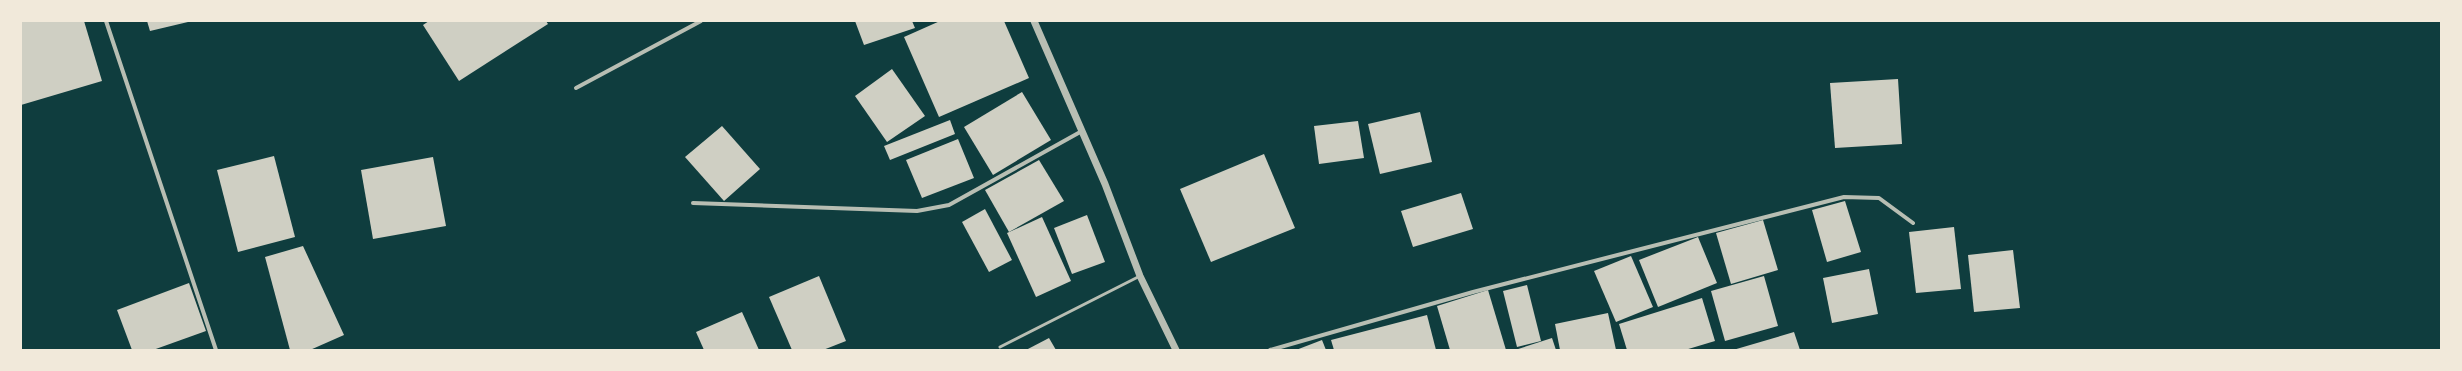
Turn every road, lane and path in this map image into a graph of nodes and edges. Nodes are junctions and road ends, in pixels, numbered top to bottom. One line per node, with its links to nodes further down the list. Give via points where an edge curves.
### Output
1 (106, 21): 10 (street)
2 (701, 21): 4 (street)
3 (1034, 21): 5 (street)
4 (576, 88)
5 (1082, 130): 6 (street, via 949,205 917,211); 8 (street)
6 (693, 203)
7 (1913, 223): 12 (street, via 1879,198 1844,197 1473,292)
8 (1140, 276): 9 (lane); 11 (street)
9 (1000, 346)
10 (216, 350)
11 (1176, 350)
12 (1270, 350)

